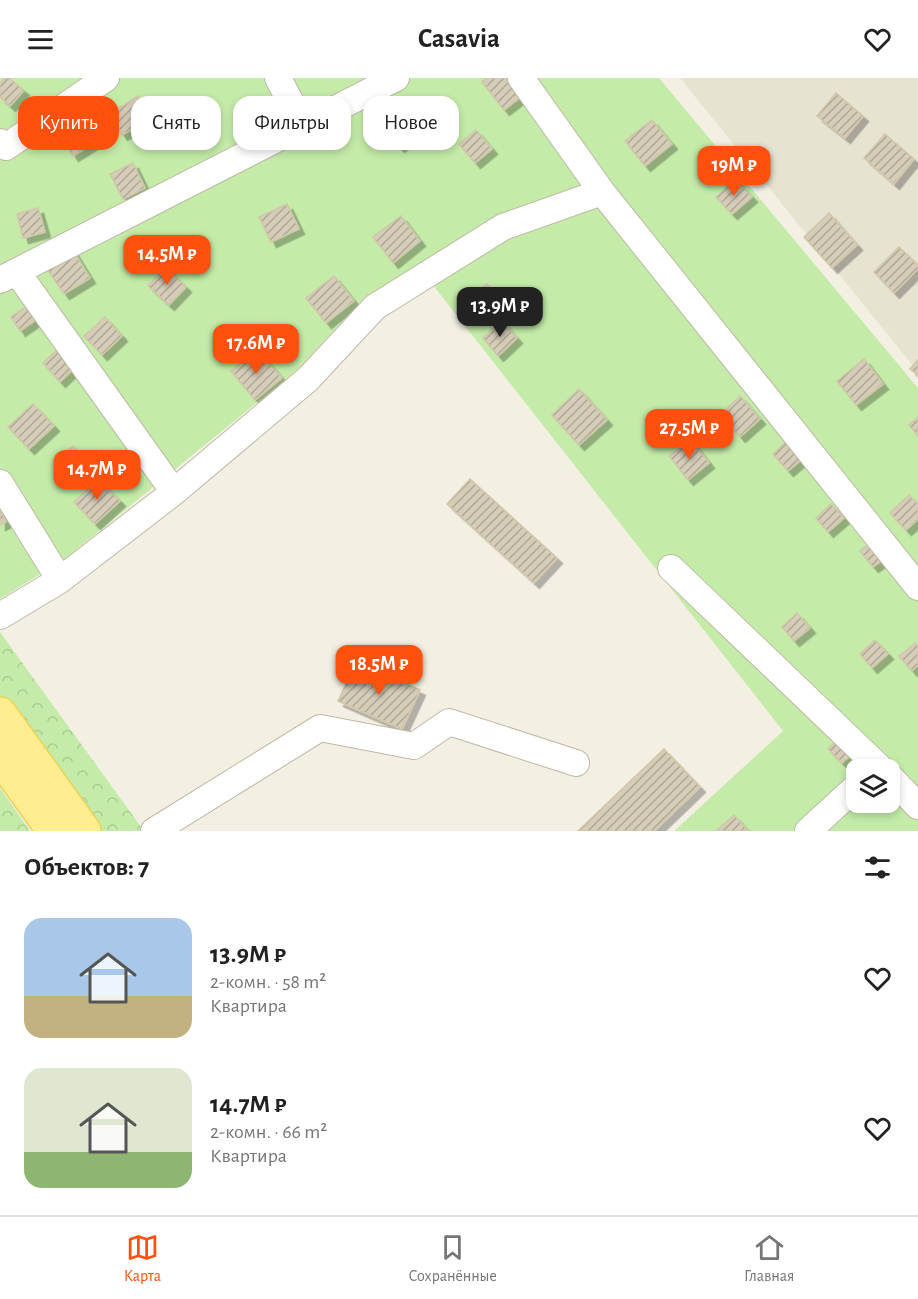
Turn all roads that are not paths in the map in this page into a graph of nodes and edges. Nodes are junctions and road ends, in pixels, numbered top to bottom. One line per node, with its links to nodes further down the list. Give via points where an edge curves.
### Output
1 (106, 78): 7 (street, via 6,147)
2 (278, 78): 5 (street)
3 (396, 78): 6 (street)
4 (521, 78): 9 (street)
5 (287, 96)
6 (351, 101)
7 (0, 141)
8 (256, 150): 10 (street)
9 (602, 192): 12 (street, via 503,227 375,308 308,379); 15 (street)
10 (8, 276): 12 (street)
11 (0, 483): 14 (street)
12 (174, 492): 14 (street)
13 (671, 568): 19 (street)
14 (60, 580): 16 (street)
15 (918, 587)
16 (0, 616)
17 (0, 714): 25 (main road)
18 (0, 756): 24 (main road)
19 (869, 759)
20 (576, 763): 26 (street, via 449,722 414,746 320,728)
21 (900, 789): 23 (street)
22 (846, 796): 27 (street)
23 (918, 806)
24 (54, 831)
25 (84, 831)
26 (154, 831)
27 (808, 831)

